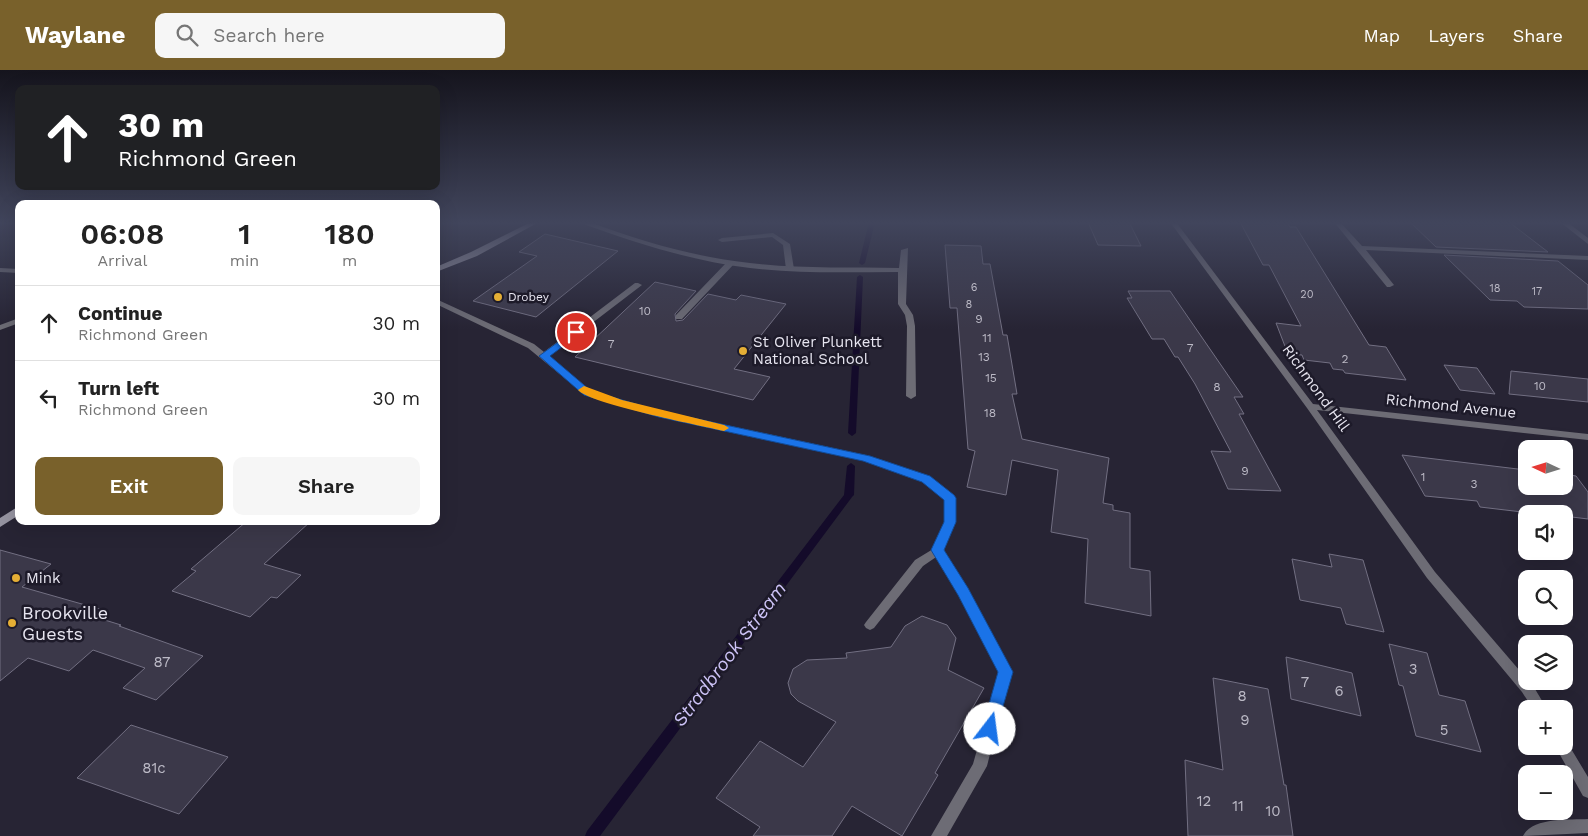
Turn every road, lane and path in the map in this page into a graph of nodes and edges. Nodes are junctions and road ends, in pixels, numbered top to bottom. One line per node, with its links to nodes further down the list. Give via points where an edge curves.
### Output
1 (465, 258): 8 (main road)
2 (704, 258): 7 (street)
3 (788, 258): 9 (street)
4 (904, 258): 11 (street)
5 (1200, 258): 21 (street, Richmond Hill)
6 (1368, 258): 14 (street)
7 (730, 264): 9 (street); 16 (street)
8 (440, 268)
9 (790, 268): 11 (street)
10 (0, 270): 12 (street)
11 (902, 270): 20 (street, via 902,304 911,326)
12 (15, 271)
13 (638, 285): 19 (street)
14 (1390, 285)
15 (440, 303): 19 (street, via 531,346)
16 (680, 317)
17 (15, 322): 18 (street)
18 (0, 328)
19 (544, 356): 25 (street, via 588,393 659,414 866,458 926,479 950,498 950,522)
20 (911, 396)
21 (1310, 406): 22 (street, Richmond Avenue); 27 (street, Richmond Hill, via 1431,575)
22 (1588, 437)
23 (15, 513): 24 (main road)
24 (0, 524)
25 (938, 550): 26 (street, via 919,562); 31 (street, via 1005,672 980,766)
26 (870, 625)
27 (1534, 700)
28 (1567, 755): 29 (street)
29 (1588, 791)
30 (1588, 826): 32 (street, via 1543,829)
31 (939, 836)
32 (1531, 836)

